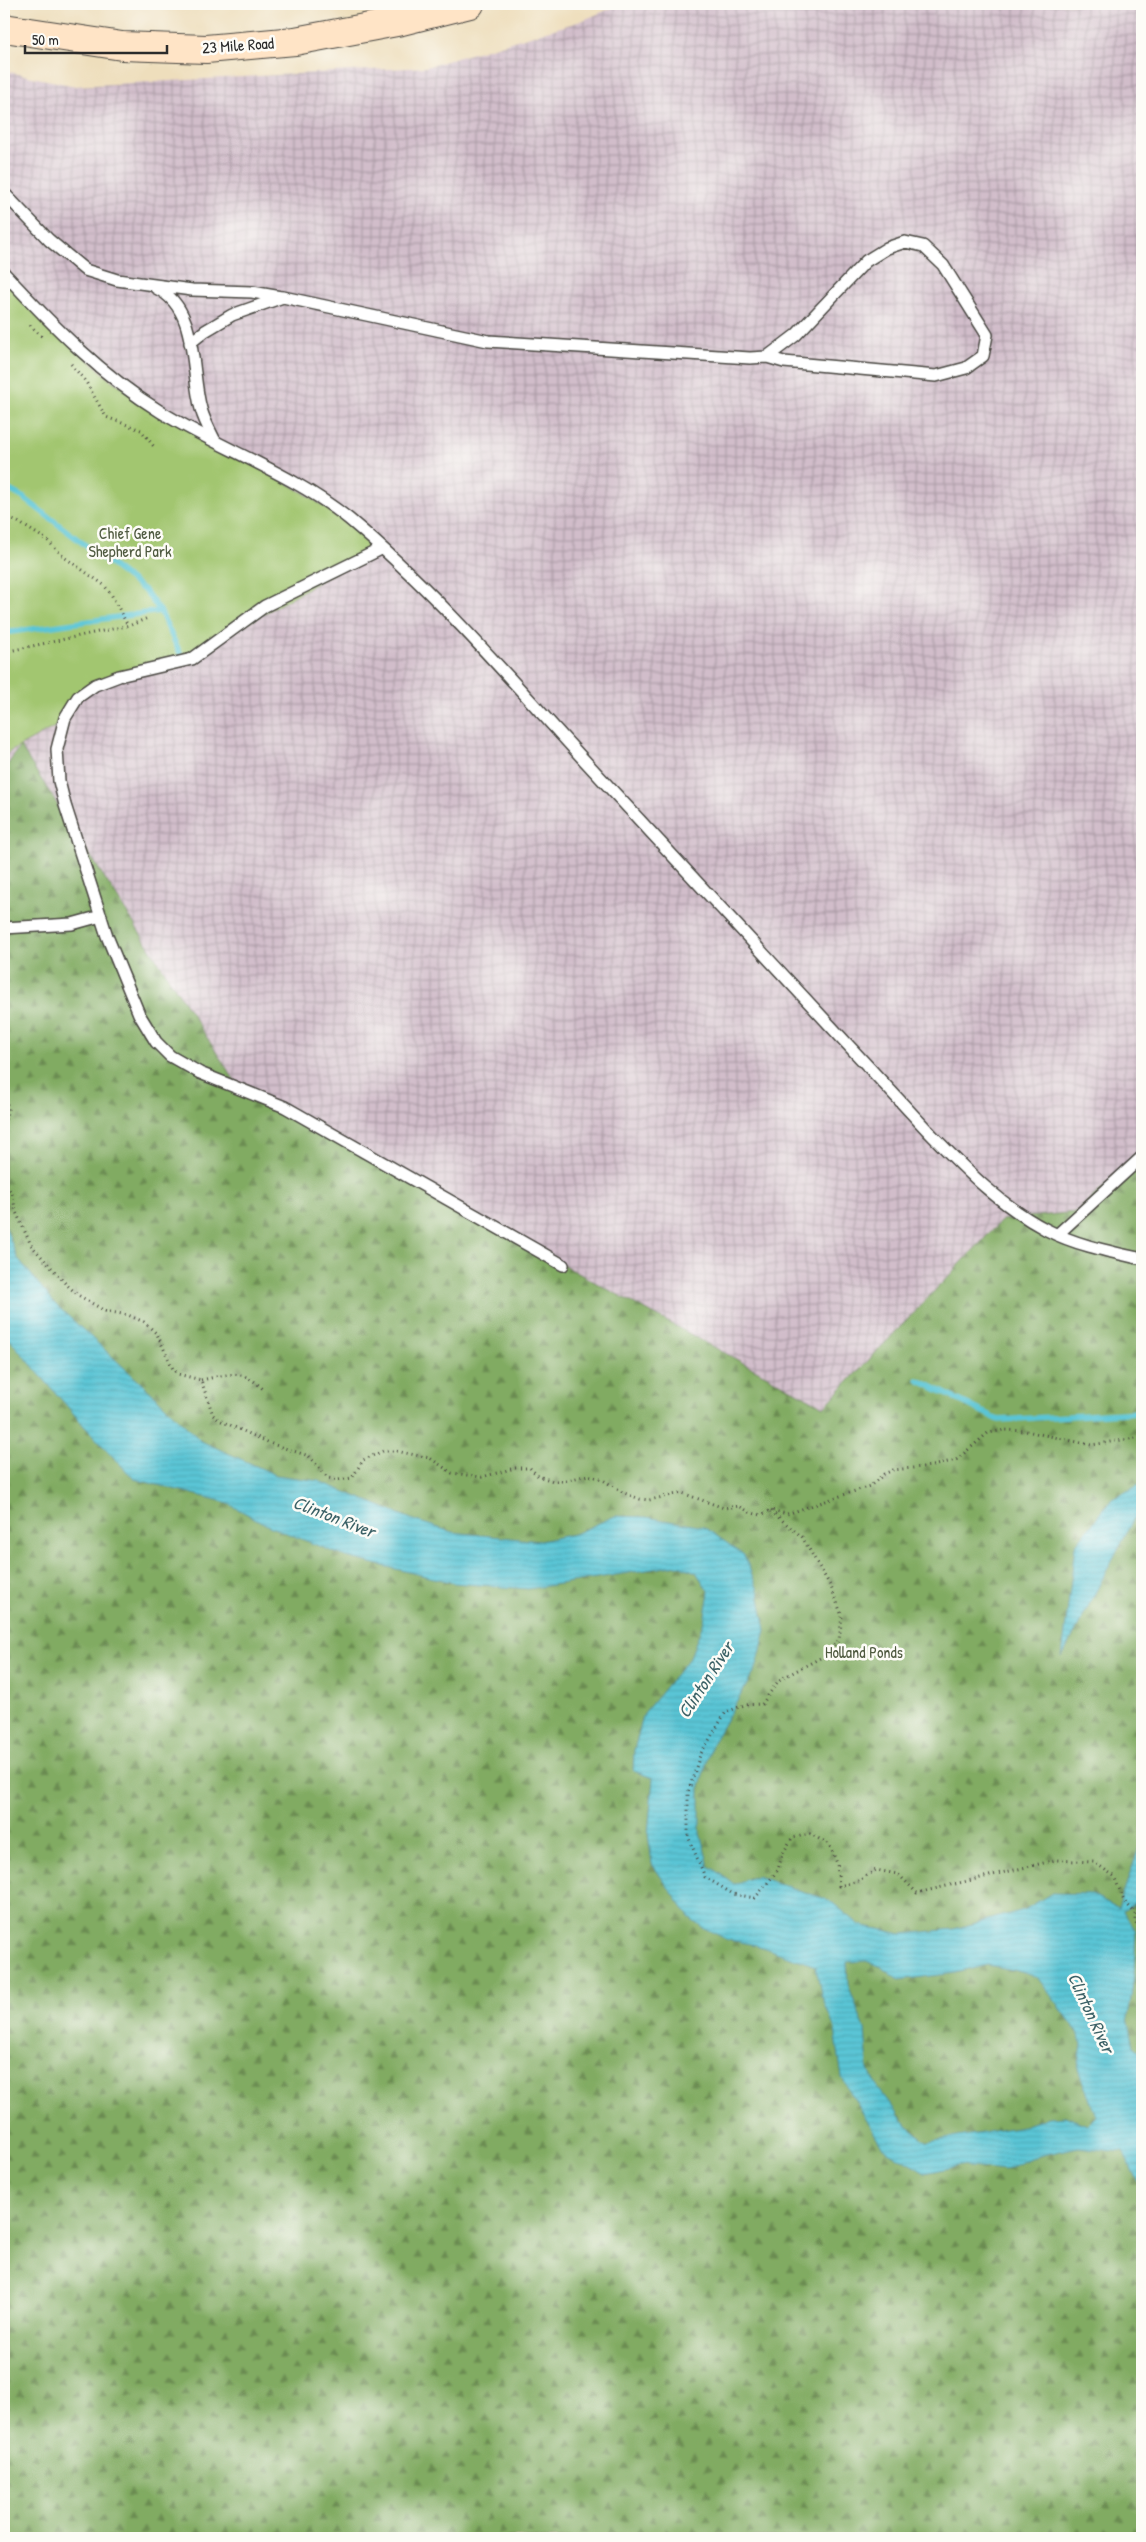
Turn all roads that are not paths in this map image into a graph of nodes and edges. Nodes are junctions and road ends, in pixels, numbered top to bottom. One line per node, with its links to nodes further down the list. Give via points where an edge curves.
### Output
1 (470, 4): 2 (main road, 23 Mile Road, via 402,21 295,41 206,49 122,46)
2 (4, 28)
3 (4, 193): 5 (lane, via 49,240 85,270 117,280)
4 (4, 273): 9 (lane, via 54,327 114,379 161,412)
5 (147, 284): 6 (lane, via 192,290 252,292); 7 (lane, via 166,293 188,328)
6 (283, 298): 7 (lane, via 232,315); 8 (lane, via 488,340)
7 (190, 343): 9 (lane, via 201,410)
8 (767, 357): 8 (lane, via 796,335 866,261 905,242 923,246 943,265 987,335 983,356 966,368 936,376 784,362)
9 (214, 441): 10 (lane, via 305,490 346,517)
10 (382, 548): 11 (lane, via 265,606 192,659 119,676 95,685 78,697 65,718 57,749 59,781); 14 (lane, via 514,683 927,1130 988,1191 1048,1231)
11 (101, 916): 12 (lane, via 72,924); 16 (lane, via 139,1014 156,1042 170,1056 200,1073 285,1107)
12 (4, 928)
13 (1142, 1156): 14 (lane)
14 (1058, 1234): 15 (lane)
15 (1142, 1260)
16 (563, 1265)

